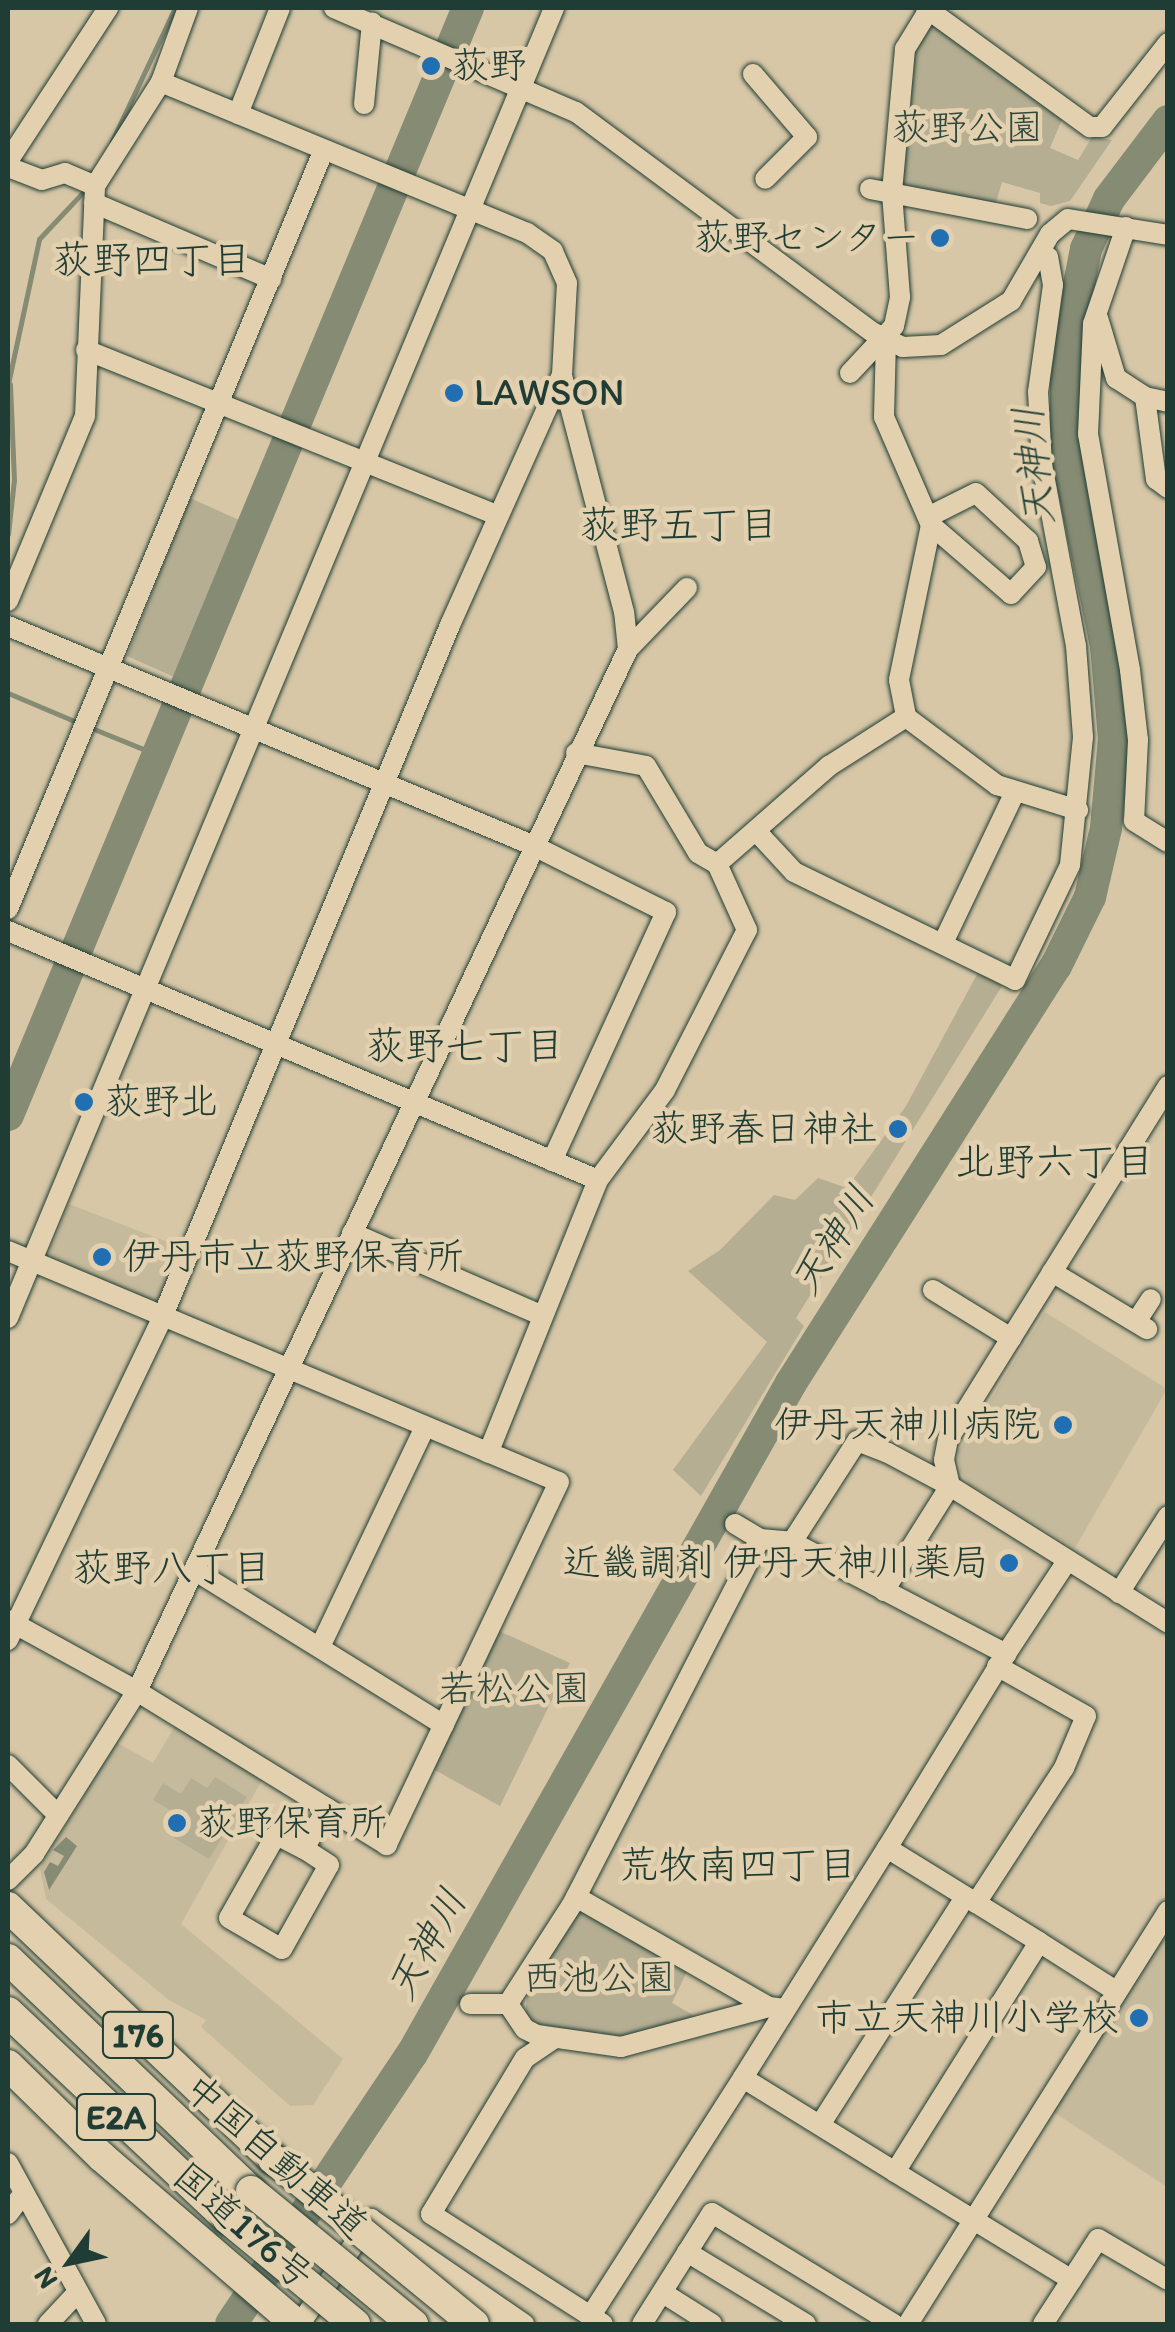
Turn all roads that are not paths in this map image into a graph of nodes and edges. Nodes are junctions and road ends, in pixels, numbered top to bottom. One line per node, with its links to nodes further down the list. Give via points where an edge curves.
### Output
1 (108, 8): 15 (street)
2 (188, 8): 10 (street)
3 (280, 8): 13 (street)
4 (334, 8): 7 (street)
5 (554, 8): 11 (street)
6 (928, 8): 8 (street, via 1090,127 1102,127); 17 (street, via 905,49)
7 (376, 18): 11 (street); 12 (street)
8 (1168, 43)
9 (752, 74): 16 (street, via 807,137)
10 (162, 82): 13 (street); 18 (street)
11 (520, 85): 19 (street); 26 (street, via 597,125)
12 (364, 104)
13 (238, 114): 14 (street)
14 (324, 152): 19 (street); 24 (street)
15 (8, 164): 18 (street, via 42,180 65,173)
16 (766, 180)
17 (881, 190): 20 (street); 26 (street, via 900,297)
18 (95, 194): 24 (street); 27 (street)
19 (469, 211): 29 (street, via 553,251 567,284); 33 (street)
20 (1027, 219)
21 (1126, 227): 22 (street); 23 (street, via 1076,218 1057,225); 25 (street)
22 (1168, 235)
23 (1041, 253): 26 (street, via 1011,300 941,344 915,349); 47 (street, via 1048,257 1052,285 1038,392 1042,464 1076,646 1084,737)
24 (271, 280): 31 (street)
25 (1097, 311): 30 (street, via 1116,378); 49 (street, via 1088,434 1130,670 1138,740 1134,821)
26 (886, 340): 28 (street); 36 (street, via 884,417)
27 (86, 350): 31 (street); 38 (street, via 85,416)
28 (850, 373)
29 (562, 375): 35 (street); 40 (street)
30 (1145, 397): 32 (street); 34 (street, via 1156,479)
31 (219, 401): 33 (street); 41 (street)
32 (1168, 402)
33 (363, 462): 35 (street); 43 (street)
34 (1168, 488)
35 (498, 516): 45 (street)
36 (931, 521): 36 (street, via 976,494 1028,541 1036,567 1011,594); 42 (street, via 899,680)
37 (687, 588): 40 (street)
38 (8, 601)
39 (8, 626): 41 (street)
40 (628, 650): 44 (street)
41 (108, 668): 43 (street); 52 (street)
42 (906, 718): 46 (street); 48 (street, via 829,766)
43 (255, 731): 45 (street); 55 (street)
44 (576, 753): 50 (street); 51 (street, via 646,766 698,853)
45 (384, 784): 50 (street); 56 (street)
46 (1014, 794): 47 (street); 54 (street)
47 (1078, 810): 54 (street, via 1070,865 1015,980)
48 (757, 832): 51 (street); 54 (street, via 794,872)
49 (1168, 842)
50 (532, 845): 58 (street); 59 (street, via 666,912)
51 (717, 864): 60 (street, via 747,930 666,1090)
52 (8, 908)
53 (8, 930): 55 (street)
54 (944, 943)
55 (147, 992): 56 (street); 63 (street)
56 (276, 1043): 58 (street); 69 (street)
57 (1168, 1086): 64 (street)
58 (416, 1101): 59 (street); 61 (street)
59 (552, 1161): 60 (street)
60 (598, 1180): 67 (street)
61 (352, 1233): 67 (street); 71 (street)
62 (8, 1251): 63 (street)
63 (32, 1261): 68 (street); 69 (street)
64 (1052, 1272): 66 (street, via 1142,1325); 70 (street)
65 (934, 1290): 70 (street)
66 (1151, 1299)
67 (543, 1316): 73 (street)
68 (8, 1318)
69 (162, 1318): 71 (street); 84 (street)
70 (1011, 1338): 74 (street, via 948,1438)
71 (290, 1370): 72 (street); 80 (street)
72 (425, 1426): 73 (street); 85 (street)
73 (488, 1453): 88 (street, via 559,1482)
74 (950, 1486): 78 (street, via 857,1441); 79 (street); 81 (street)
75 (1168, 1516): 82 (street)
76 (735, 1524): 77 (street)
77 (760, 1538): 78 (street); 95 (street)
78 (792, 1542): 81 (street)
79 (1067, 1561): 82 (street); 86 (street)
80 (194, 1570): 85 (street); 87 (street)
81 (884, 1591): 86 (street)
82 (1119, 1593): 83 (street)
83 (1168, 1622)
84 (10, 1628): 87 (street)
85 (321, 1645): 88 (street)
86 (1002, 1660): 92 (street); 96 (street, via 1086,1716 1064,1768)
87 (137, 1691): 90 (street); 91 (street)
88 (444, 1724): 90 (street, via 386,1845)
89 (8, 1765): 91 (street)
90 (327, 1808): 93 (street)
91 (58, 1815): 94 (street)
92 (888, 1848): 96 (street); 104 (street)
93 (304, 1849): 93 (street, via 329,1865 282,1949 229,1918 276,1836)
94 (8, 1880)
95 (576, 1897): 103 (street); 104 (street)
96 (970, 1900): 99 (street); 109 (street)
97 (8, 1907): 115 (highway, 国道176号 / 176, bridge, via 272,2159)
98 (1168, 1910): 101 (street)
99 (1039, 1942): 101 (street); 111 (street)
100 (8, 1959): 127 (highway, 中国自動車道 / E2A, bridge, via 250,2191)
101 (1116, 1991): 114 (street)
102 (470, 2004): 103 (street)
103 (508, 2004): 106 (street, via 525,2029)
104 (777, 2008): 106 (street, via 648,2044); 108 (street)
105 (8, 2012): 126 (highway, 中国自動車道 / E2A, bridge, via 228,2219)
106 (552, 2040): 122 (street, via 525,2058 431,2214)
107 (8, 2065): 123 (highway, 国道176号, via 208,2252)
108 (743, 2078): 109 (street); 122 (street)
109 (820, 2124): 111 (street)
110 (8, 2163): 112 (street)
111 (895, 2172): 114 (street)
112 (24, 2192): 113 (street); 119 (street)
113 (8, 2214)
114 (973, 2222): 117 (street); 135 (street)
115 (372, 2244): 128 (highway, 国道176号 / 176, bridge); 129 (highway, bridge)
116 (687, 2252): 120 (street); 121 (street); 134 (street, via 712,2213)
117 (1072, 2280): 118 (street, via 1098,2239); 136 (street)
118 (1168, 2280)
119 (78, 2292): 124 (street); 125 (street)
120 (663, 2294): 131 (street); 132 (street)
121 (780, 2318): 133 (street)
122 (596, 2321)
123 (294, 2322): 130 (street, via 371,2219)
124 (48, 2324)
125 (96, 2324)
126 (355, 2324)
127 (414, 2324)
128 (474, 2324)
129 (500, 2324)
130 (524, 2324)
131 (642, 2324)
132 (712, 2324)
133 (806, 2324)
134 (894, 2324)
135 (908, 2324)
136 (1042, 2324)

